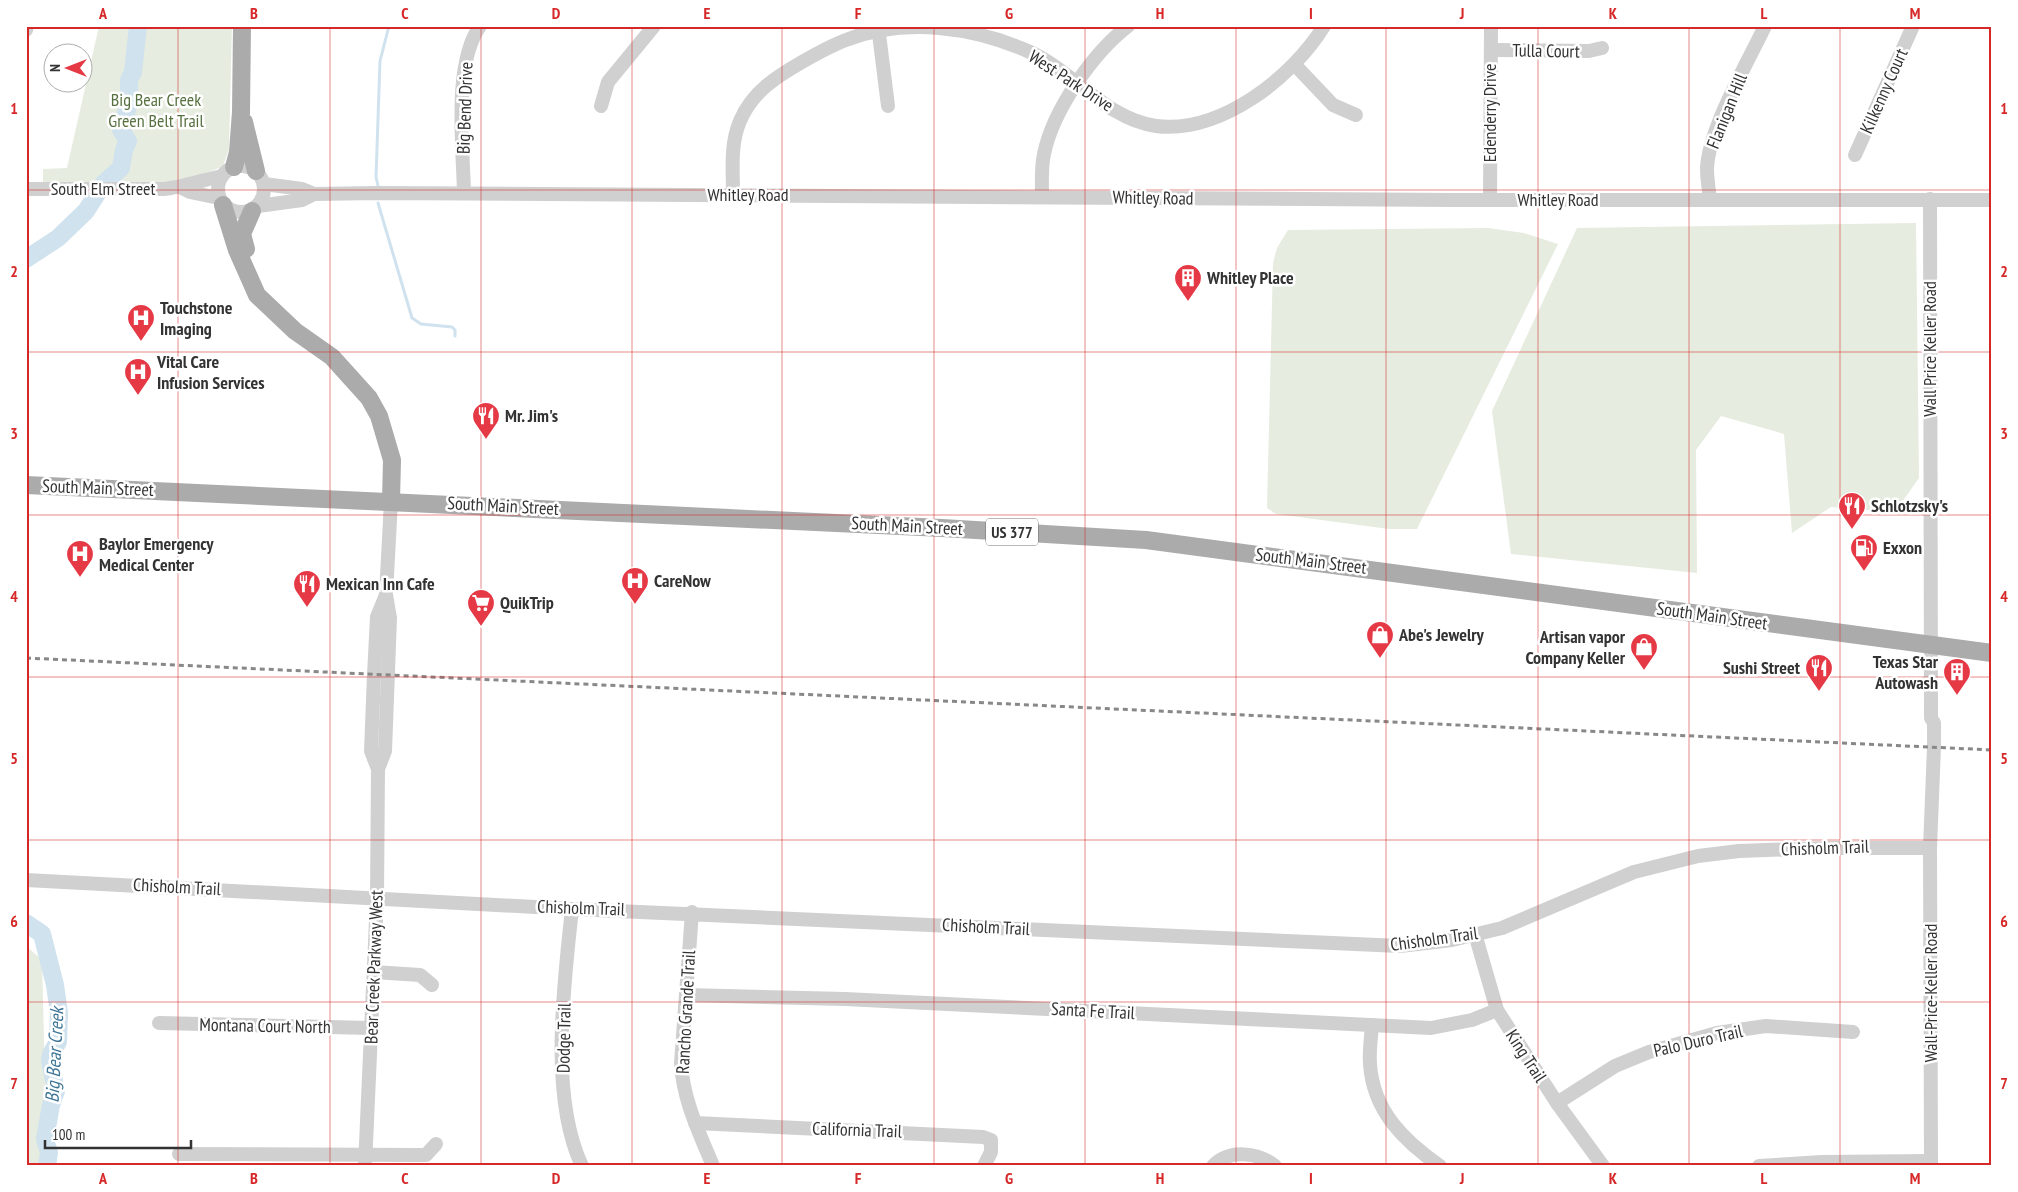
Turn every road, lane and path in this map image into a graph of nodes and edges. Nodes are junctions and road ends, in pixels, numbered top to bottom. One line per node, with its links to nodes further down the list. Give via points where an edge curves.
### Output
1 (27, 26): 11 (street)
2 (242, 26): 19 (main road)
3 (480, 26): 26 (street, Big Bend Drive, via 468,46 463,68)
4 (654, 26): 17 (street, via 608,82)
5 (1128, 26): 16 (street, via 1093,61)
6 (1324, 26): 15 (street, West Park Drive)
7 (1491, 26): 14 (street, Edenderry Drive)
8 (1765, 26): 32 (street, Flanigan Hill, via 1710,149 1707,169)
9 (1913, 26): 21 (street, Kilkenny Court)
10 (878, 29): 12 (street, West Park Drive); 18 (street); 28 (street, West Park Drive, via 825,49 762,88 741,118 736,133)
11 (26, 30)
12 (989, 31): 16 (street, West Park Drive, via 1031,53)
13 (1602, 48): 14 (street, Tulla Court, via 1589,51)
14 (1491, 50): 31 (street, Edenderry Drive)
15 (1295, 66): 16 (street, West Park Drive, via 1253,98 1186,125 1157,126 1130,119); 20 (street, via 1333,105)
16 (1078, 84): 29 (street, via 1052,127 1044,154)
17 (601, 106)
18 (888, 106)
19 (241, 112): 22 (main road, via 238,152); 23 (main road)
20 (1356, 115)
21 (1855, 155)
22 (228, 172): 23 (street, via 249,167); 24 (street, South Elm Street); 34 (street, via 219,183)
23 (260, 177): 27 (street, Whitley Road); 35 (street, via 263,200)
24 (180, 187): 25 (street, South Elm Street); 34 (street, South Elm Street)
25 (26, 190)
26 (464, 193): 27 (street, Whitley Road); 28 (street, Whitley Road)
27 (314, 194): 35 (street, Whitley Road, via 302,200)
28 (733, 195): 29 (street, Whitley Road)
29 (1042, 196): 31 (street, Whitley Road)
30 (1930, 199): 32 (street, Whitley Road); 33 (street, Whitley Road); 38 (street, Wall Price Keller Road)
31 (1490, 200): 32 (street, Whitley Road)
32 (1710, 200)
33 (1992, 200)
34 (221, 201): 35 (street, via 236,213); 36 (main road, via 249,280 257,295)
35 (255, 208): 36 (main road, via 242,234 248,258)
36 (267, 303): 39 (main road, via 296,331 332,356 369,398 379,416 392,460)
37 (26, 485): 39 (main road, South Main Street / US 377)
38 (1931, 498): 40 (street, Wall-Price-Keller Road)
39 (391, 501): 40 (main road, South Main Street / US 377, via 1146,540); 44 (street, Bear Creek Parkway West, via 386,595 390,618 385,752 378,769)
40 (1932, 646): 41 (main road, South Main Street / US 377); 42 (street, Wall-Price-Keller Road, via 1927,807)
41 (1992, 653)
42 (1930, 848): 47 (street, Chisholm Trail, via 1866,846 1739,851 1698,856 1634,872 1502,928); 61 (street, Wall-Price-Keller Road)
43 (26, 880): 44 (street, Chisholm Trail)
44 (377, 898): 45 (street, Chisholm Trail); 48 (street, Bear Creek Parkway West)
45 (572, 909): 46 (street, Chisholm Trail); 62 (street, Dodge Trail, via 566,972 564,1098 567,1124)
46 (692, 912): 47 (street, Chisholm Trail, via 1380,946 1452,940); 50 (street, Rancho Grande Trail)
47 (1475, 934): 51 (street, King Trail)
48 (374, 972): 49 (street, via 420,975); 54 (street, Bear Creek Parkway West)
49 (432, 986)
50 (687, 995): 53 (street, Santa Fe Trail); 57 (street, Rancho Grande Trail, via 682,1082)
51 (1497, 1010): 53 (street, Santa Fe Trail, via 1472,1020 1431,1028); 56 (street, King Trail)
52 (159, 1023): 54 (street, Montana Court North)
53 (1372, 1025): 67 (street, via 1370,1065 1382,1110 1415,1149)
54 (371, 1028): 60 (street, Bear Creek Parkway West)
55 (1852, 1032): 56 (street, Palo Duro Trail, via 1766,1026 1717,1033 1681,1042 1615,1066)
56 (1557, 1103): 68 (street, King Trail)
57 (695, 1123): 63 (street, Rancho Grande Trail); 64 (street, California Trail, via 983,1137 991,1140 991,1152)
58 (436, 1144): 60 (street, via 426,1154)
59 (178, 1154): 60 (street)
60 (365, 1160)
61 (1931, 1163): 69 (street, via 1822,1162)
62 (582, 1166)
63 (713, 1166)
64 (984, 1166)
65 (1213, 1166): 66 (street, via 1229,1156 1241,1155 1256,1156)
66 (1275, 1166)
67 (1440, 1166)
68 (1603, 1166)
69 (1759, 1166)

